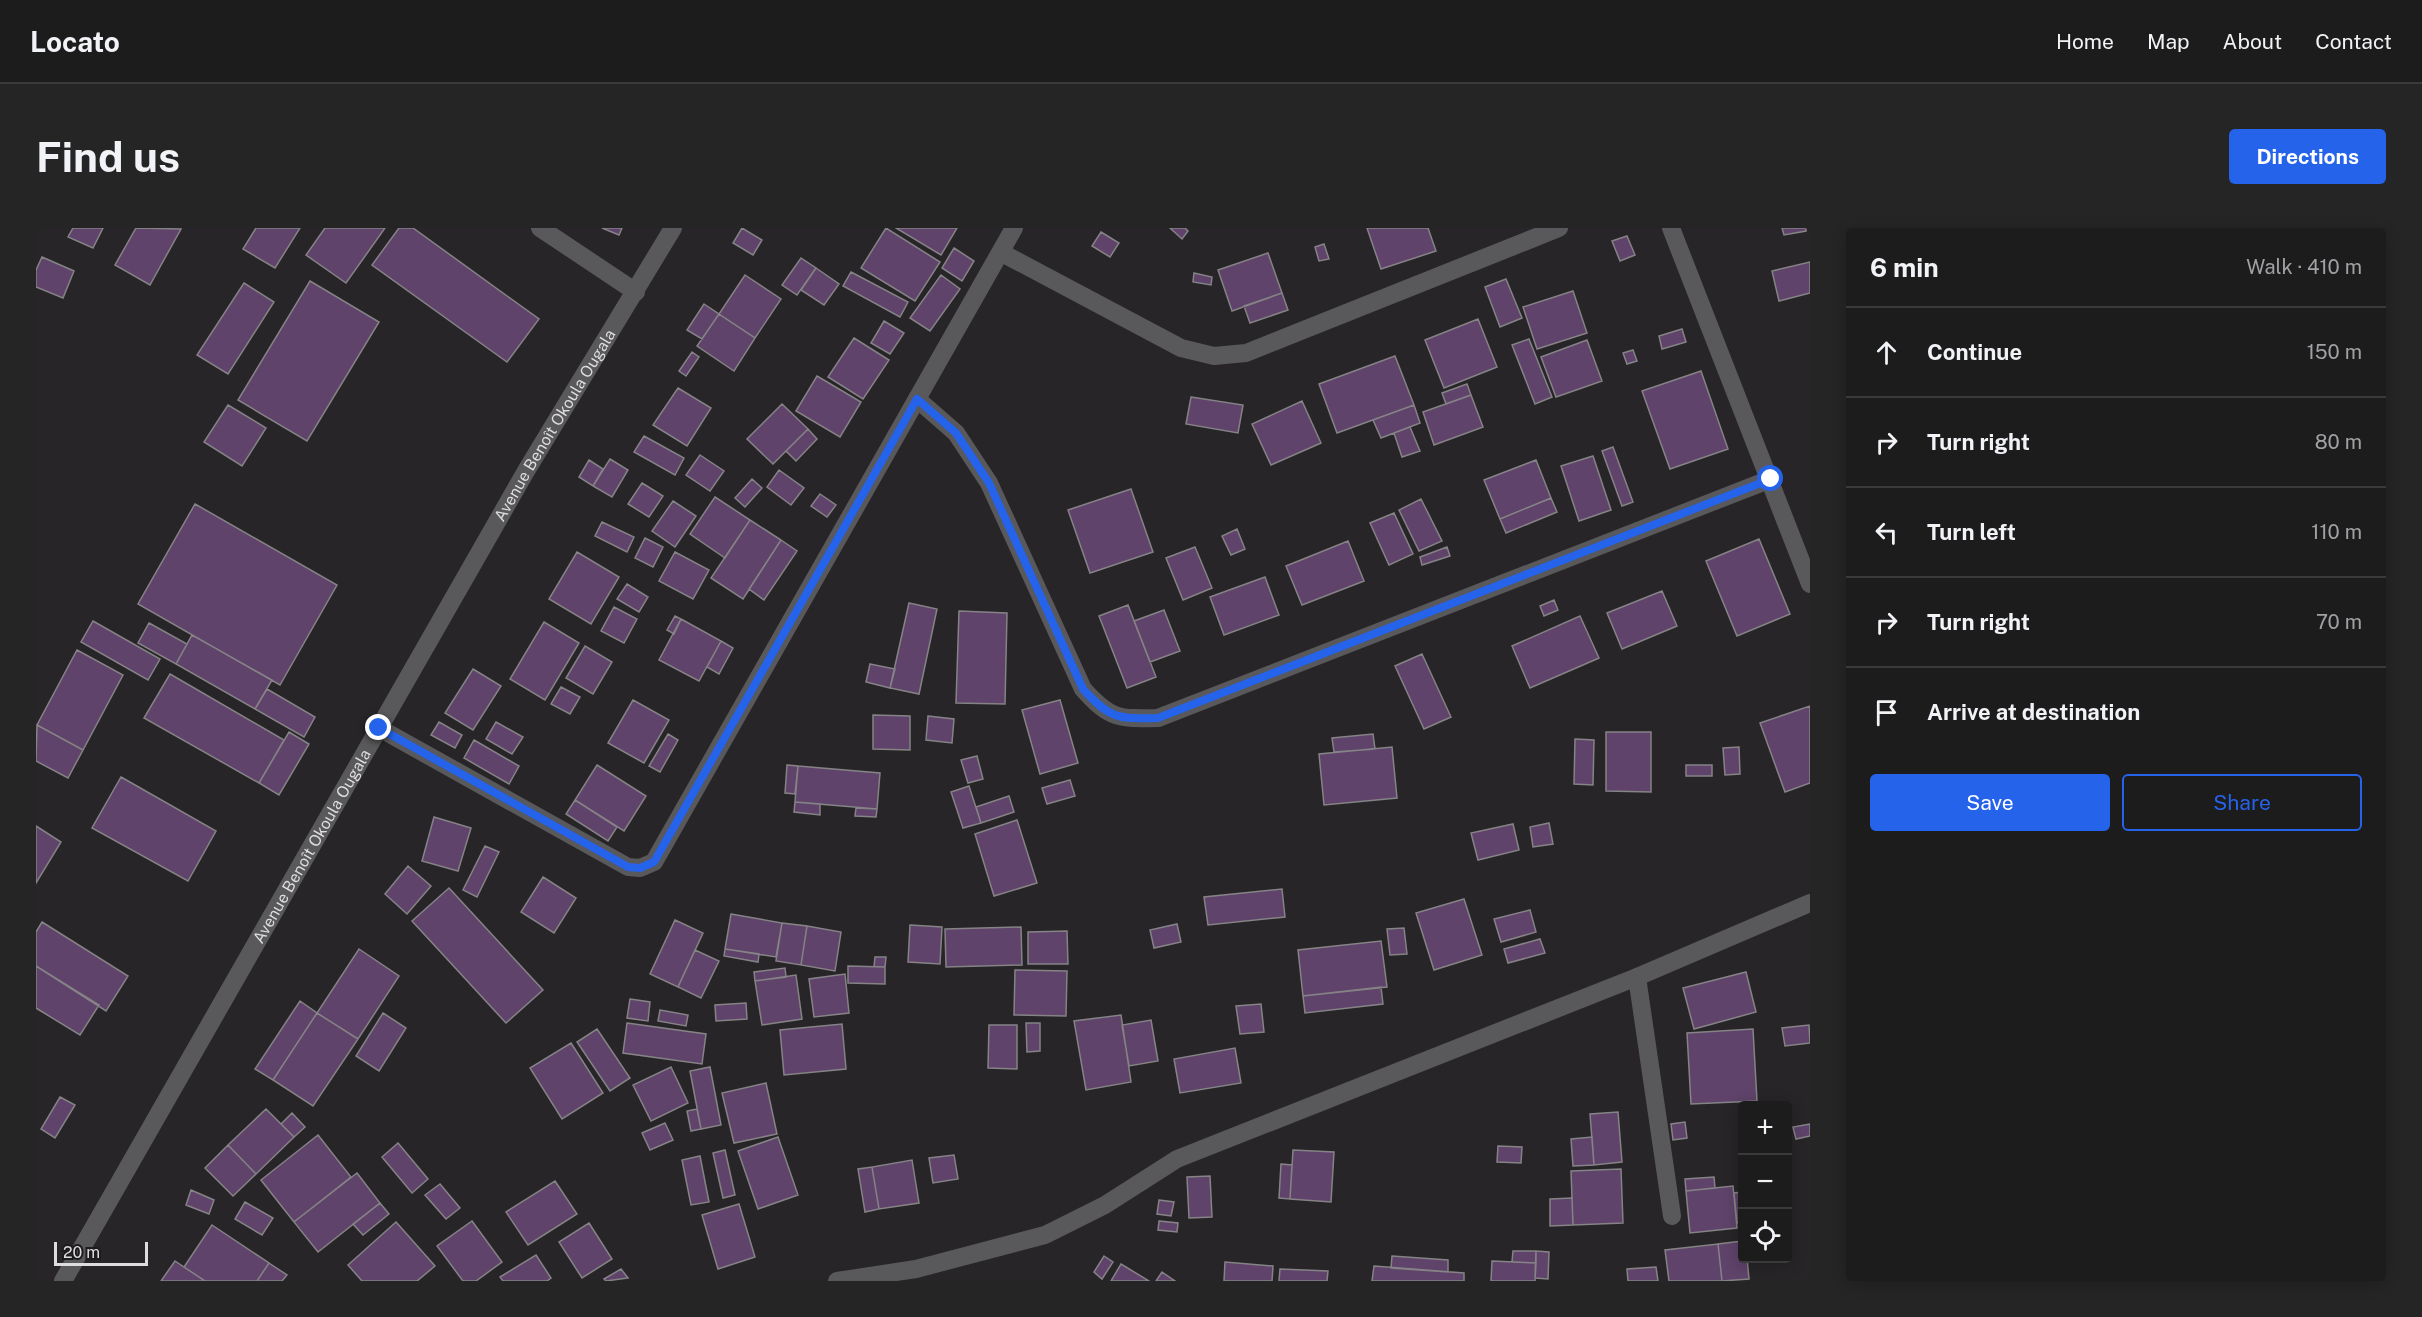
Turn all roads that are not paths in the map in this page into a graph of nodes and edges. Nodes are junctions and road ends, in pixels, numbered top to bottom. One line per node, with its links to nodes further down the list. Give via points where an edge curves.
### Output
1 (540, 228): 7 (street)
2 (673, 228): 7 (street, Avenue Benoît Okoula Ougala)
3 (1014, 228): 6 (street)
4 (1558, 228): 6 (street, via 1246,353 1215,356 1181,348)
5 (1671, 228): 9 (street)
6 (1002, 253): 8 (street)
7 (636, 292): 11 (street, Avenue Benoît Okoula Ougala, via 526,471)
8 (917, 399): 9 (street, via 956,433 989,483 1083,689 1103,711 1129,718 1158,718); 11 (street, via 654,862 640,868 628,867)
9 (1771, 479): 10 (street)
10 (1810, 584)
11 (379, 728): 15 (street, Avenue Benoît Okoula Ougala)
12 (1810, 903): 13 (street)
13 (1637, 977): 14 (street); 16 (street, via 1177,1159 1105,1205 1045,1234 916,1269)
14 (1672, 1216)
15 (68, 1279)
16 (837, 1281)

